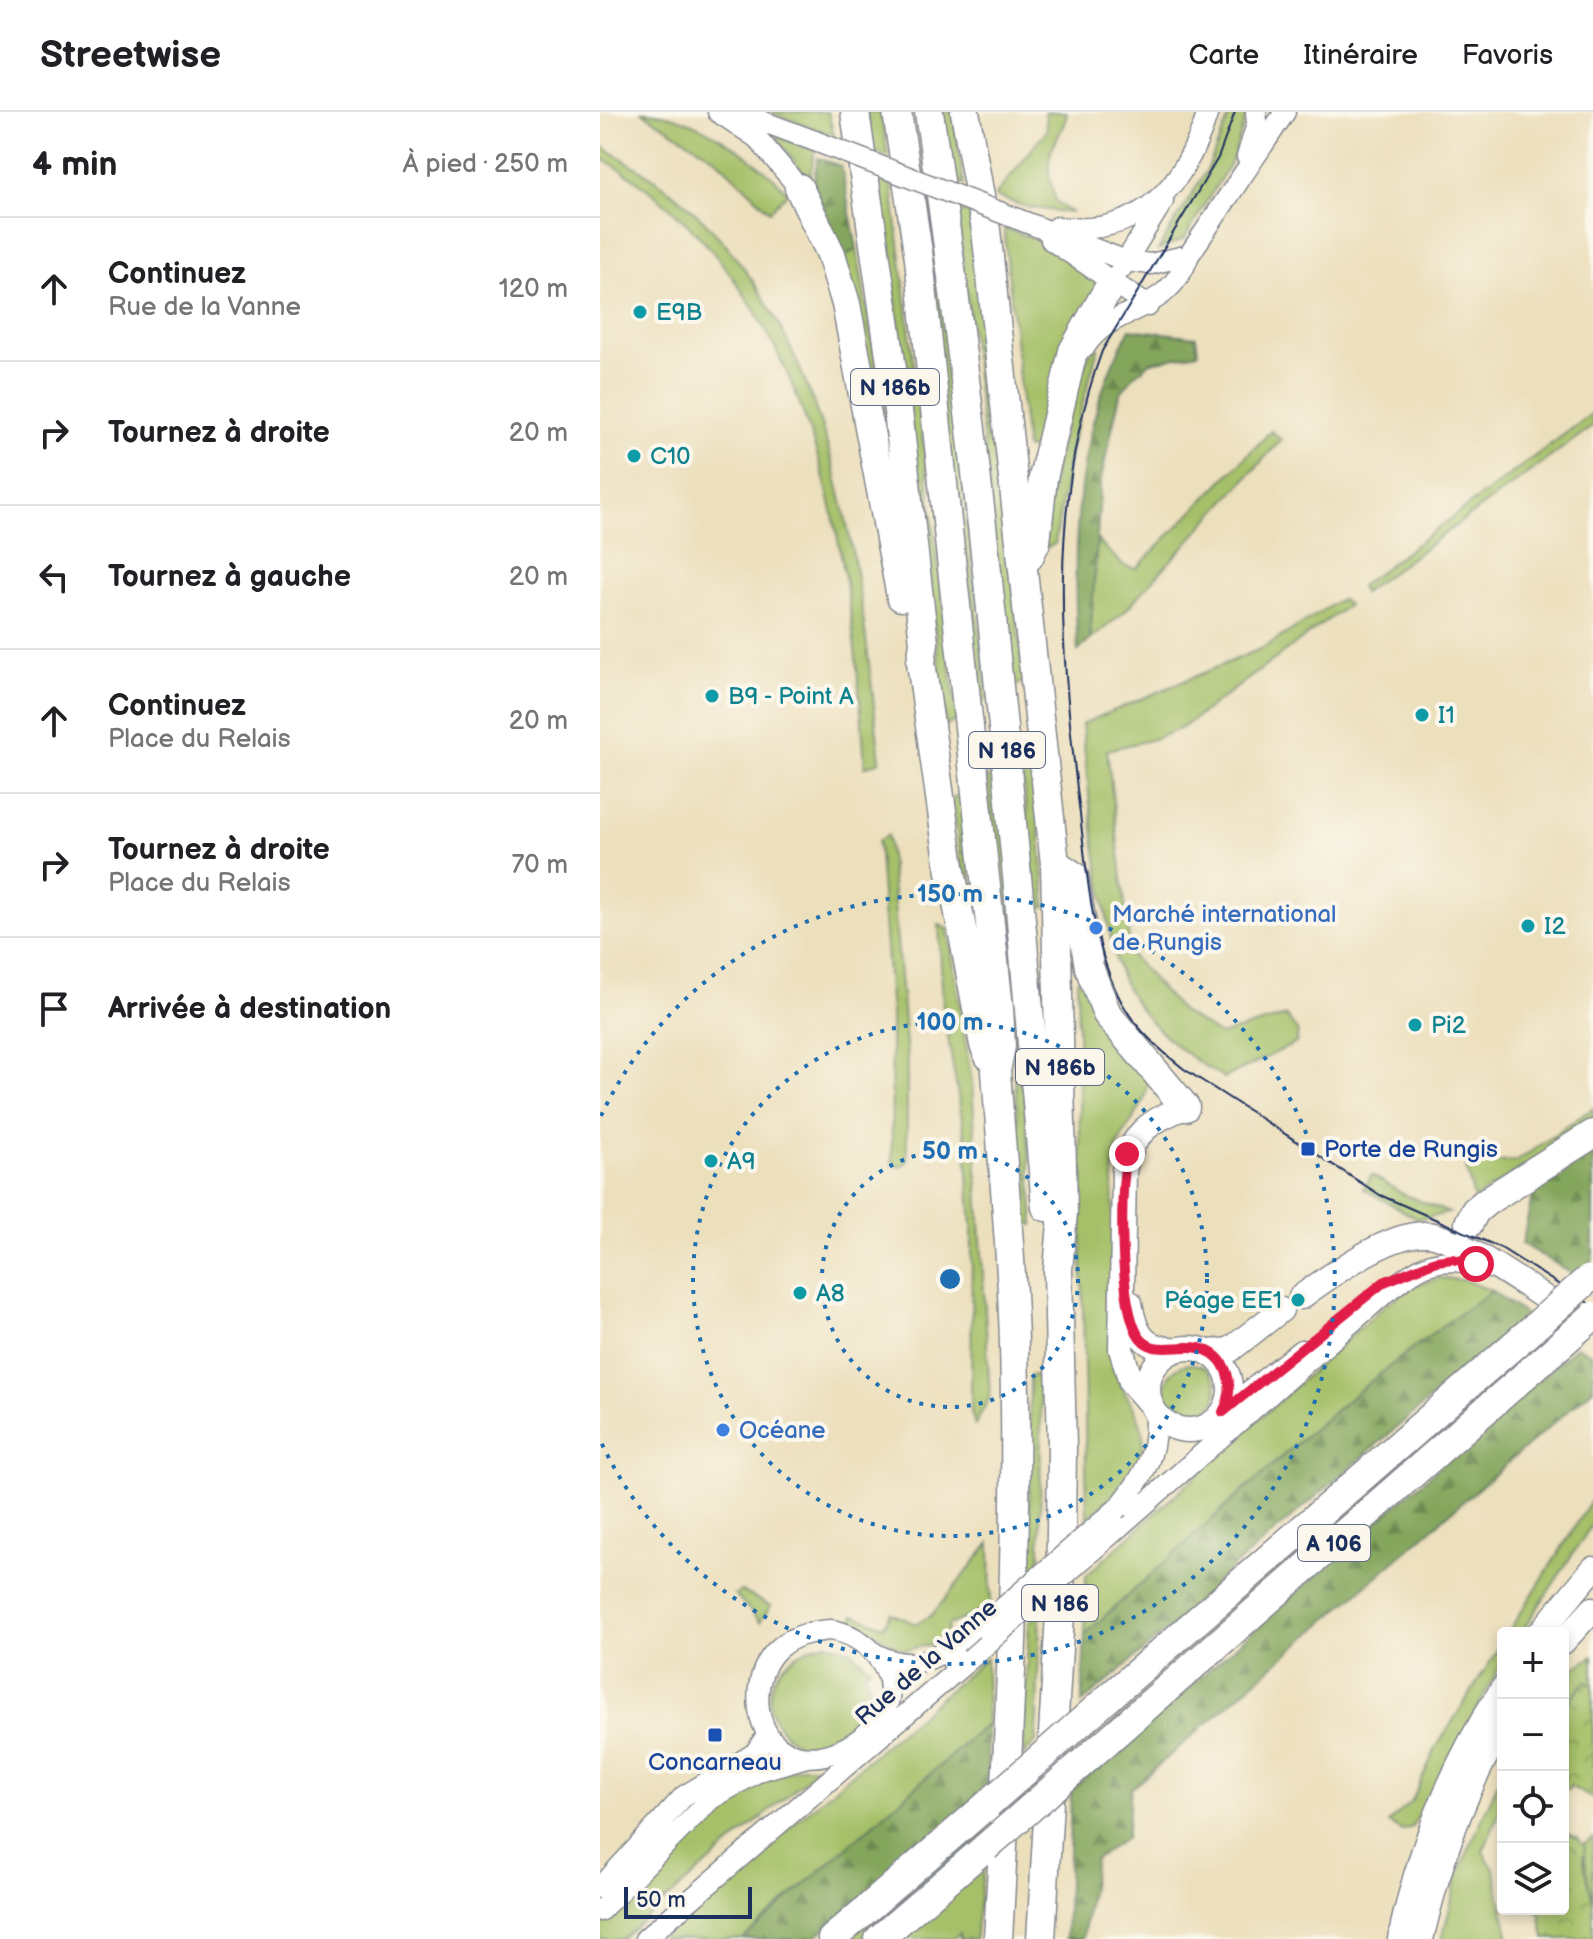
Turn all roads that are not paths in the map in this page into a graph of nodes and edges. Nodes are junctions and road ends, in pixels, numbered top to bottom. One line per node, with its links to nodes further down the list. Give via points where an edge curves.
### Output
1 (718, 112): 12 (street, via 757,138)
2 (737, 112): 13 (street, bridge)
3 (855, 112): 19 (highway, N 186b, via 898,411 924,643)
4 (897, 112): 21 (highway, N 186, via 919,259 985,853 1001,1046)
5 (929, 112): 28 (highway, N 186, via 1010,776 1047,1214)
6 (965, 112): 18 (highway, N 186b, via 986,230)
7 (1208, 112): 11 (street, via 1199,141)
8 (1256, 112): 10 (street)
9 (1285, 112): 10 (street)
10 (1244, 169): 14 (street)
11 (1173, 184): 13 (street, via 1143,211 1105,226 1073,229); 15 (street)
12 (799, 188): 19 (highway, via 831,254 846,304 910,650)
13 (1022, 221): 15 (street)
14 (1189, 255): 15 (street); 16 (street, via 1182,277)
15 (1119, 271): 16 (street); 17 (highway, via 1073,351)
16 (1148, 306): 17 (street, via 1090,339)
17 (1058, 411): 18 (highway, via 1036,542)
18 (1023, 565): 20 (highway, N 186b)
19 (921, 662): 21 (highway, N 186b, via 949,861 984,1045)
20 (1055, 864): 22 (highway, via 1074,876 1089,967 1107,1014); 28 (highway, N 186b, via 1063,1212)
21 (996, 1071): 55 (highway, N 186, via 1015,1413 1012,1632)
22 (1185, 1107): 29 (main road, via 1146,1126 1127,1154)
23 (1593, 1134): 24 (highway)
24 (1472, 1217): 25 (main road); 26 (main road, via 1466,1238)
25 (1425, 1234): 26 (main road, via 1449,1240); 34 (main road, via 1386,1246 1332,1274 1230,1350)
26 (1470, 1258): 27 (street); 32 (main road)
27 (1421, 1266): 36 (street, via 1378,1287); 37 (street, Rue de la Vanne)
28 (1058, 1270): 51 (highway, N 186, via 1060,1614)
29 (1125, 1277): 33 (main road, via 1141,1339 1153,1347); 35 (main road, via 1119,1331 1123,1362 1131,1382)
30 (1590, 1278): 53 (highway, A 106, bridge)
31 (1593, 1316): 54 (highway, A 106, bridge)
32 (1593, 1329)
33 (1179, 1349): 34 (main road); 35 (main road, via 1167,1353 1152,1371 1148,1383)
34 (1209, 1352): 36 (main road, via 1230,1379)
35 (1153, 1408): 36 (main road, via 1165,1423 1185,1430); 37 (street, via 1153,1457)
36 (1220, 1417): 37 (street)
37 (1119, 1517): 40 (street, bridge); 52 (street, Rue de la Vanne, bridge, via 970,1659)
38 (1589, 1572): 41 (main road)
39 (1593, 1609): 42 (main road)
40 (981, 1627): 43 (street, via 924,1662 896,1663); 45 (street, via 971,1646)
41 (1545, 1627)
42 (1569, 1635)
43 (876, 1654): 45 (street, via 888,1687 886,1708); 46 (street, via 842,1632 815,1632 784,1644 768,1661 759,1686)
44 (1497, 1699): 56 (main road, via 1429,1827)
45 (877, 1721): 48 (street, via 843,1749)
46 (767, 1735): 48 (street, via 783,1750); 49 (street, via 755,1753 684,1796)
47 (1497, 1736): 57 (main road, via 1448,1840)
48 (808, 1757): 50 (street, via 759,1771 711,1799)
49 (600, 1888)
50 (600, 1911)
51 (1043, 1937)
52 (645, 1939)
53 (832, 1939)
54 (879, 1939)
55 (998, 1939)
56 (1400, 1939)
57 (1421, 1939)

